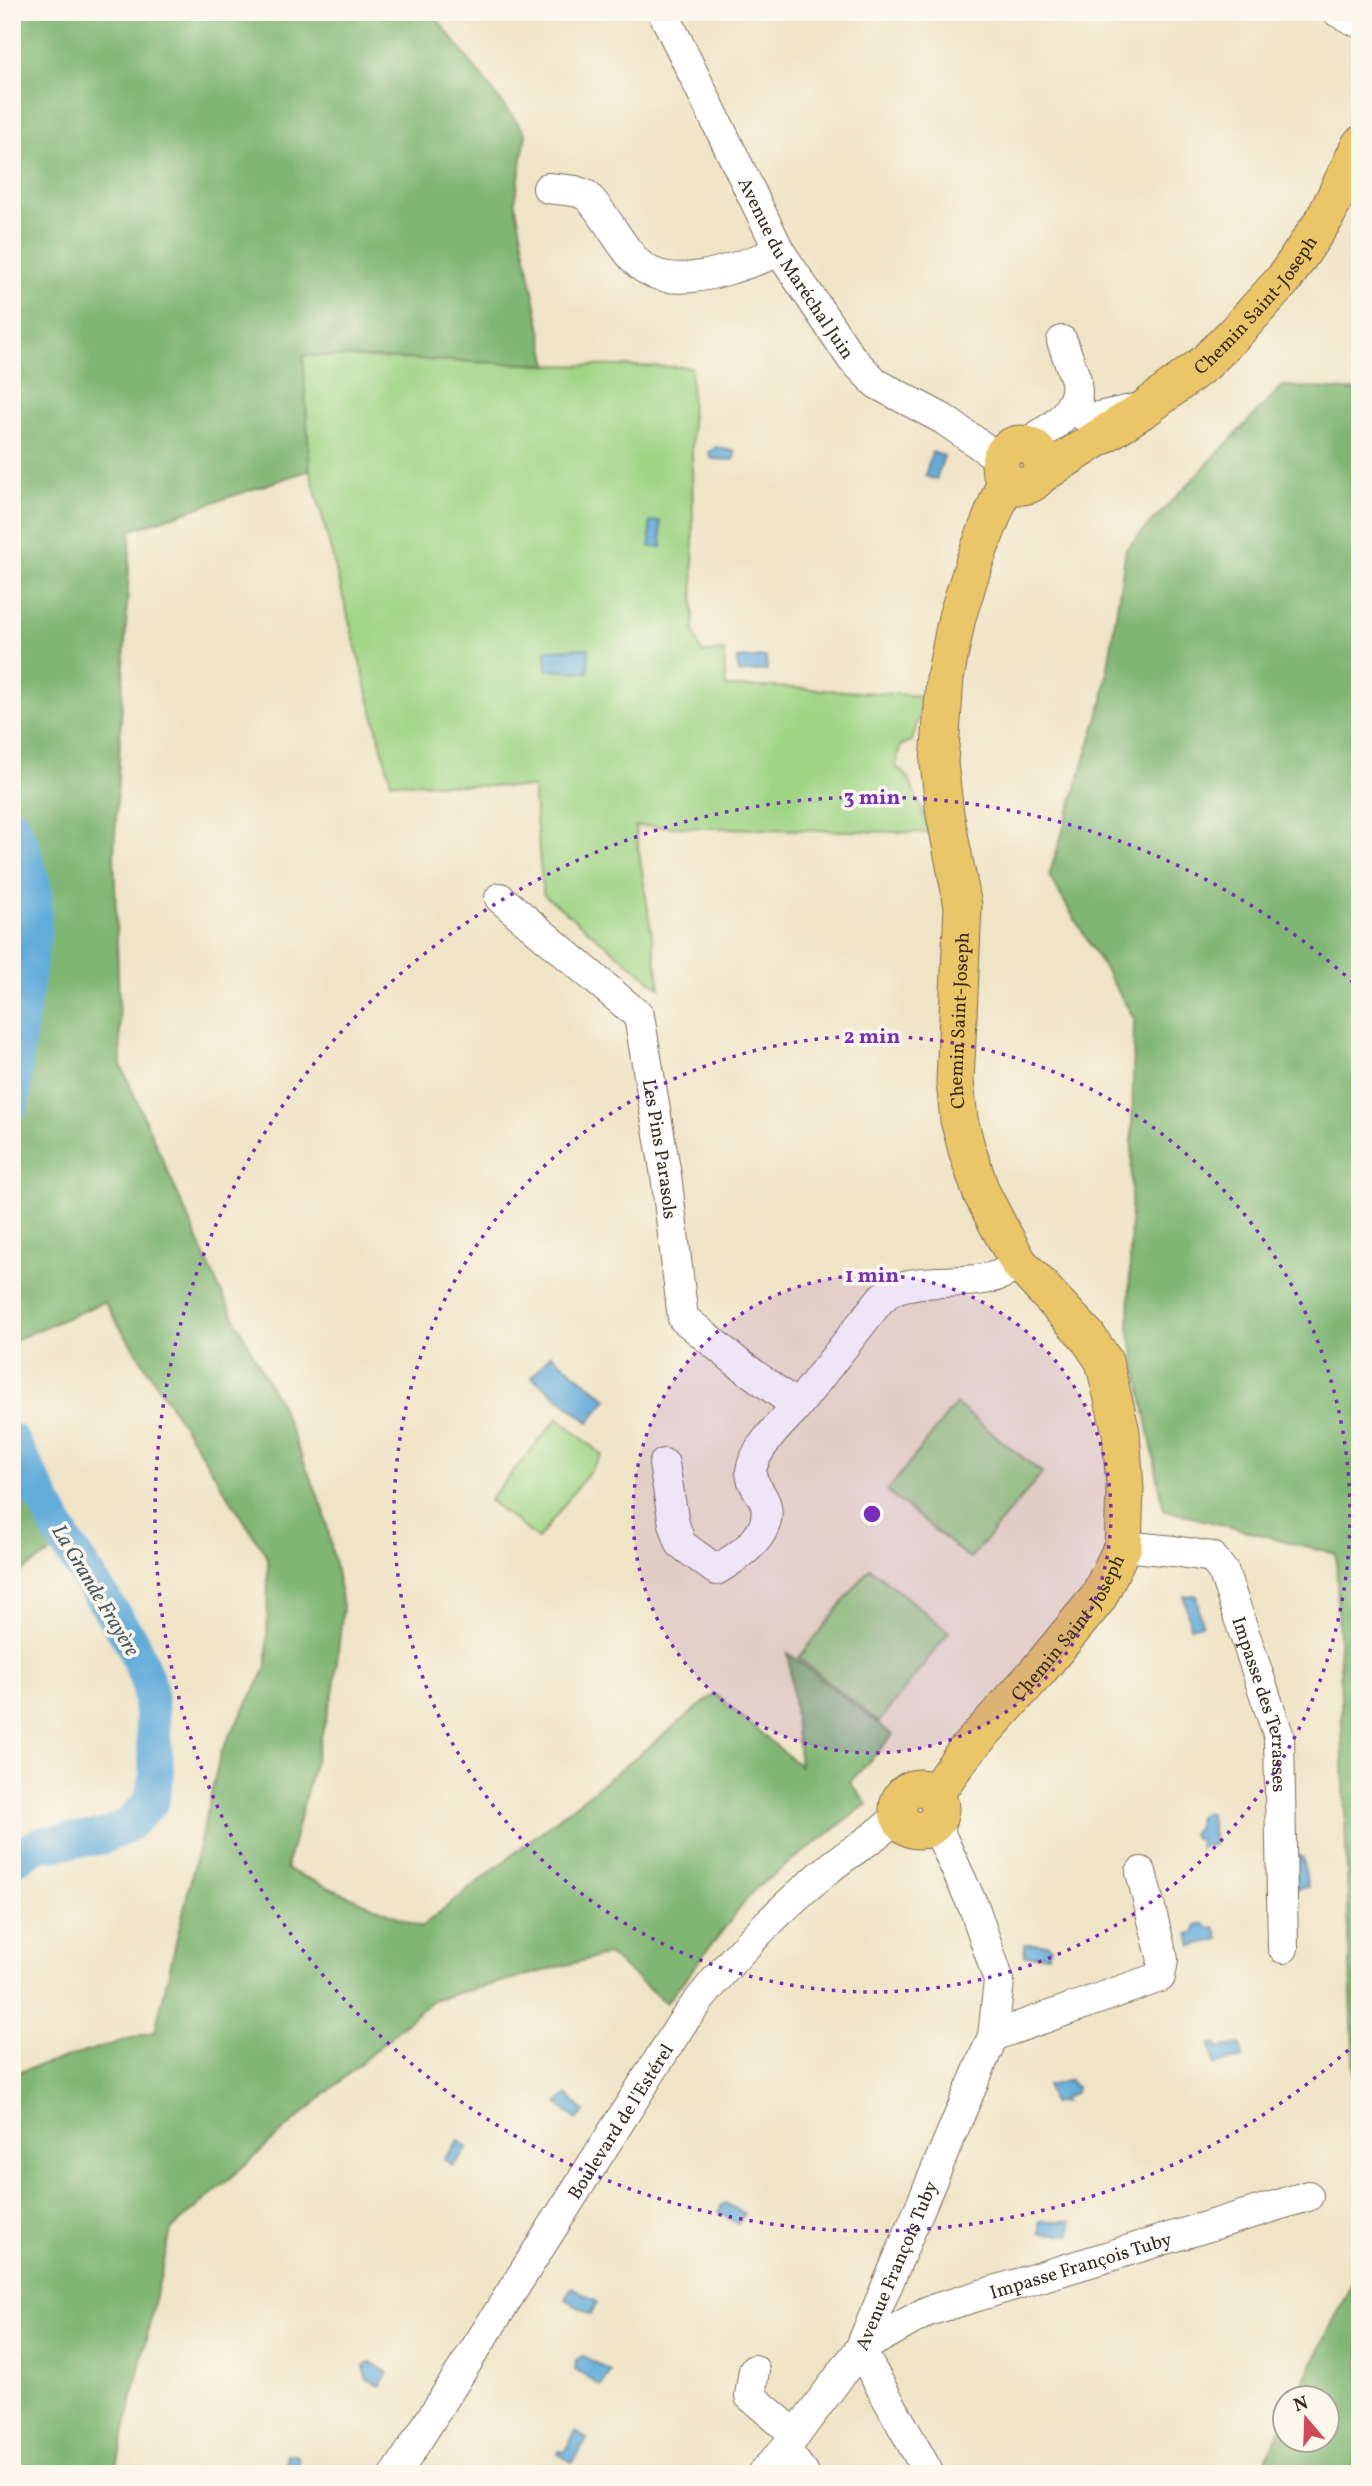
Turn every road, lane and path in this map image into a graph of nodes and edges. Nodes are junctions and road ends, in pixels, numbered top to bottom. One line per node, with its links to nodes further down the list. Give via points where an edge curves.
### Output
1 (663, 12): 6 (street, Avenue du Maréchal Juin)
2 (1338, 12): 3 (street)
3 (1360, 23)
4 (1360, 145): 9 (main road, Chemin Saint-Joseph, via 1325,218 1284,279 1205,363)
5 (548, 188): 6 (street, via 586,195 644,270 665,277 696,277)
6 (780, 252): 10 (street, Avenue du Maréchal Juin, via 852,359 877,384)
7 (1062, 341): 8 (street)
8 (1077, 391): 9 (street, via 1077,405 1089,419); 10 (street)
9 (1147, 407): 10 (main road, Chemin Saint-Joseph, via 1111,429)
10 (1023, 466): 12 (main road, Chemin Saint-Joseph, via 975,560 957,617 939,763 963,906 955,1082 962,1130 981,1192)
11 (500, 898): 13 (street, Les Pins Parasols, via 639,1016 666,1175 683,1318)
12 (1019, 1263): 13 (street, via 1001,1275 892,1290); 15 (main road, Chemin Saint-Joseph, via 1087,1336 1104,1362 1121,1432)
13 (797, 1406): 14 (street, via 770,1436 752,1466 751,1476 766,1506 761,1532 738,1557 716,1570 681,1544)
14 (664, 1464)
15 (1123, 1546): 16 (main road, Chemin Saint-Joseph, via 1098,1598 964,1753); 19 (street, Impasse des Terrasses, via 1212,1557 1224,1573 1279,1737)
16 (935, 1808): 17 (main road, via 923,1789 910,1790 899,1803); 20 (street, Avenue François Tuby, via 999,1981)
17 (899, 1815): 25 (street, Boulevard de l'Estérel, via 783,1907 708,1987)
18 (1140, 1872): 20 (street, via 1163,1960 1160,1978)
19 (1283, 1948)
20 (993, 2036): 22 (street, Avenue François Tuby)
21 (1308, 2196): 22 (street, Impasse François Tuby, via 928,2311)
22 (860, 2349): 24 (street, Avenue François Tuby); 28 (street)
23 (743, 2380): 24 (street)
24 (791, 2442): 26 (street, Avenue François Tuby); 27 (street)
25 (396, 2474)
26 (762, 2474)
27 (804, 2474)
28 (929, 2474)

